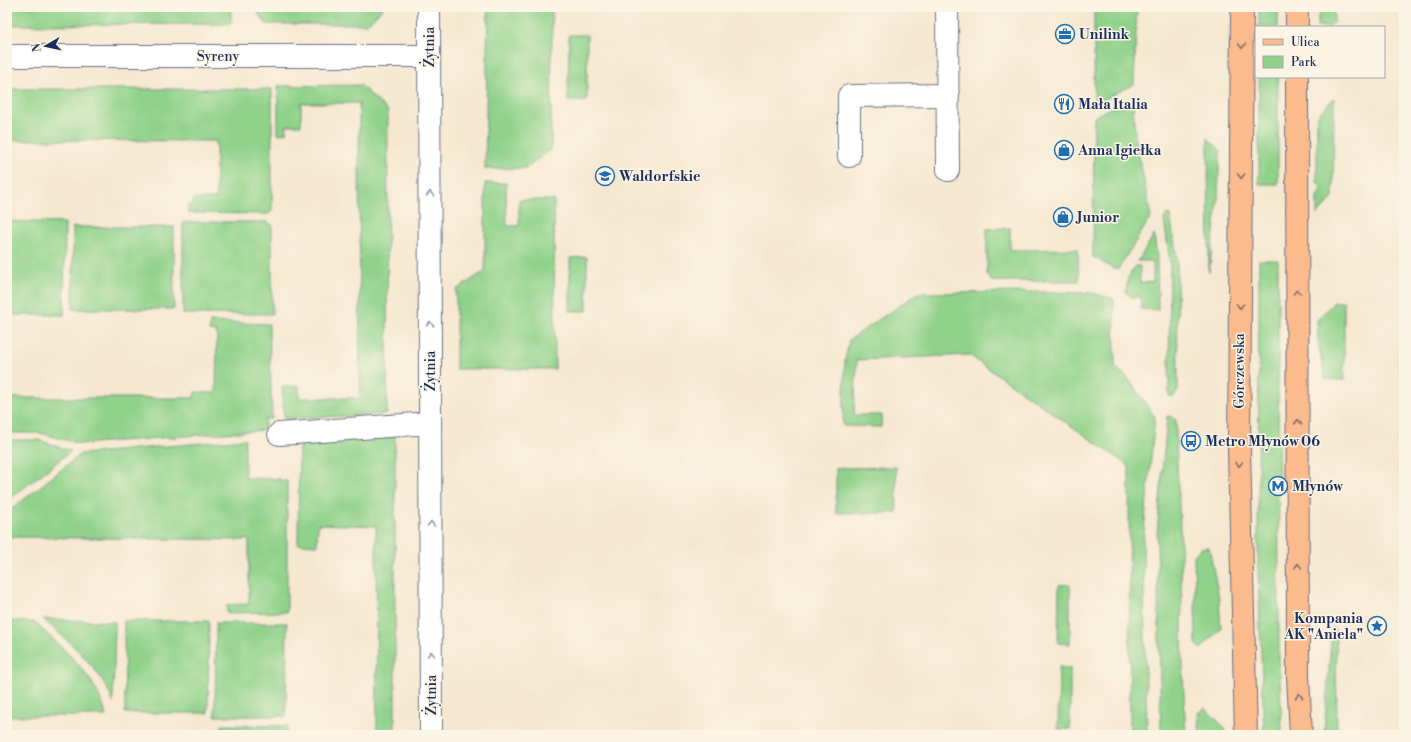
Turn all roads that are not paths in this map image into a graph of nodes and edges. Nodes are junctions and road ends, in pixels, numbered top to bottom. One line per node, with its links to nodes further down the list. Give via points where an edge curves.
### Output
1 (429, 7): 7 (street, Żytnia)
2 (947, 7): 9 (street)
3 (1242, 7): 15 (main road, Górczewska, one-way to 15, via 1239,449)
4 (1297, 7): 5 (main road)
5 (1297, 26)
6 (7, 56): 7 (street, Syreny)
7 (429, 56): 12 (street, Żytnia, one-way to 7)
8 (1297, 78): 16 (main road, one-way to 8, via 1298,668)
9 (948, 95): 10 (street, via 849,96); 11 (street)
10 (849, 156)
11 (948, 170)
12 (430, 423): 13 (street); 14 (street, Żytnia, one-way to 12)
13 (279, 434)
14 (431, 735)
15 (1246, 735)
16 (1301, 735)

